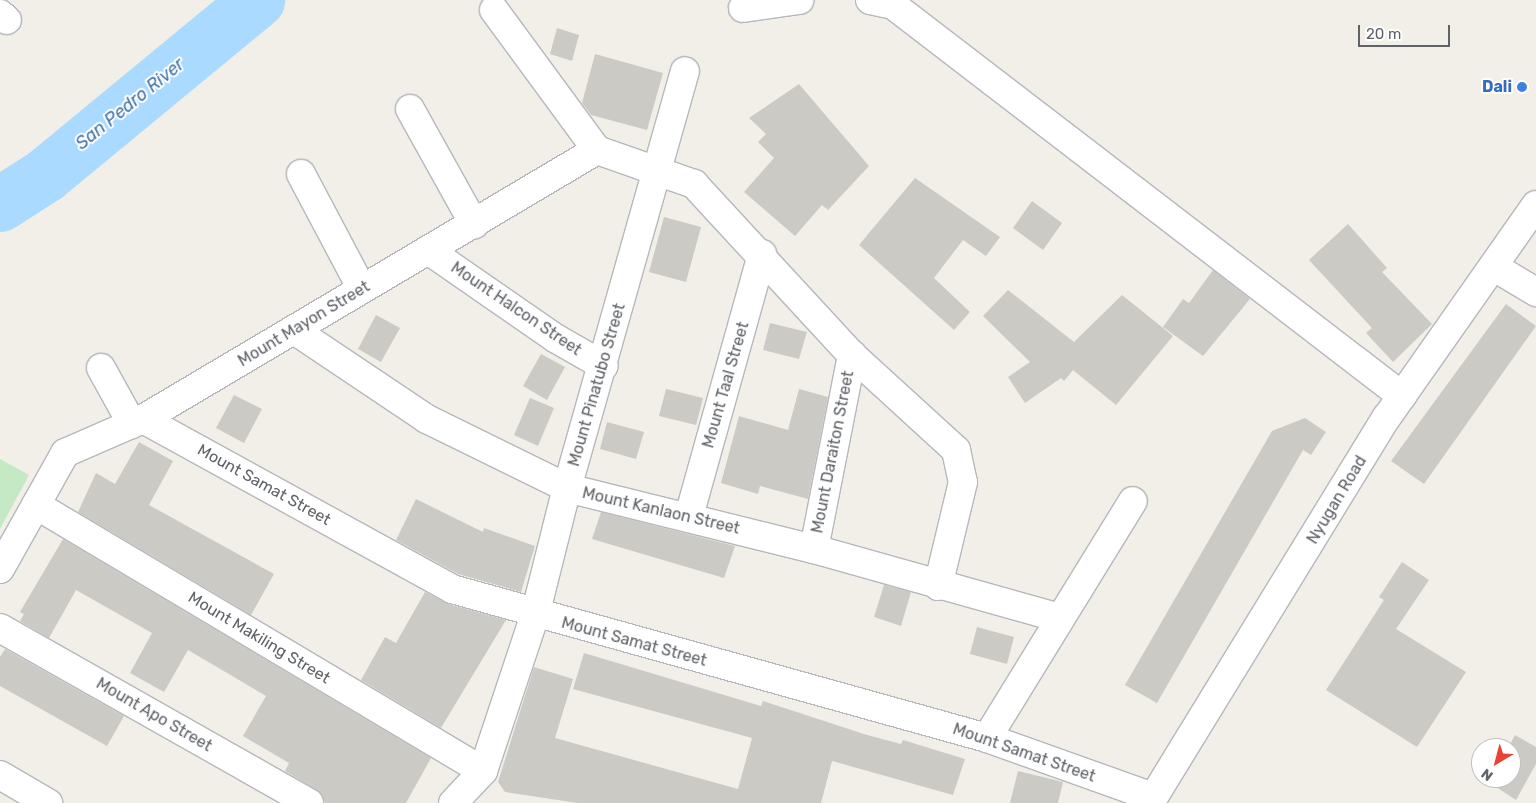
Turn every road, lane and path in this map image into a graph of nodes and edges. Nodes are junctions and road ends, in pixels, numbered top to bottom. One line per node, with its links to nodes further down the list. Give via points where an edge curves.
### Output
1 (799, 0): 3 (street)
2 (870, 0): 21 (street, via 893,5)
3 (743, 8)
4 (494, 10): 7 (street)
5 (686, 71): 8 (street, Mount Pinatubo Street)
6 (410, 109): 11 (street)
7 (597, 150): 8 (street); 11 (street, Mount Mayon Street)
8 (658, 171): 13 (street, via 694,184); 19 (street, Mount Pinatubo Street)
9 (302, 174): 15 (street)
10 (1536, 204): 14 (street, Nyugan Road)
11 (474, 224): 12 (street, Mount Mayon Street)
12 (428, 250): 15 (street, Mount Mayon Street); 19 (street, Mount Halcon Street, via 555,338)
13 (762, 254): 18 (street); 26 (street, Mount Taal Street)
14 (1494, 267): 16 (street); 21 (street, Nyugan Road)
15 (362, 289): 17 (street, Mount Mayon Street)
16 (1536, 292)
17 (294, 330): 22 (street, Mount Mayon Street); 23 (street, Mount Kanlaon Street, via 427,419)
18 (852, 355): 27 (street, Mount Daraiton Street); 29 (street, via 956,450 963,482)
19 (604, 366): 23 (street, Mount Pinatubo Street)
20 (101, 368): 22 (street)
21 (1402, 396): 36 (street, Nyugan Road)
22 (137, 422): 25 (street, Mount Mayon Street, via 64,453); 30 (street, Mount Samat Street, via 452,589)
23 (567, 488): 26 (street, Mount Kanlaon Street); 30 (street, Mount Pinatubo Street)
24 (1132, 501): 31 (street)
25 (36, 505): 28 (street, Mount Mayon Street); 34 (street, Mount Makiling Street)
26 (689, 516): 27 (street, Mount Kanlaon Street)
27 (814, 549): 29 (street, Mount Kanlaon Street)
28 (0, 570)
29 (938, 586): 31 (street, Mount Kanlaon Street)
30 (535, 615): 33 (street, Mount Samat Street); 34 (street, Mount Pinatubo Street)
31 (1059, 618): 33 (street)
32 (0, 628): 38 (street, Mount Apo Street)
33 (987, 738): 36 (street, Mount Samat Street)
34 (483, 771): 39 (street, Mount Pinatubo Street)
35 (0, 775): 37 (street)
36 (1152, 800)
37 (48, 803)
38 (309, 803)
39 (453, 803)

